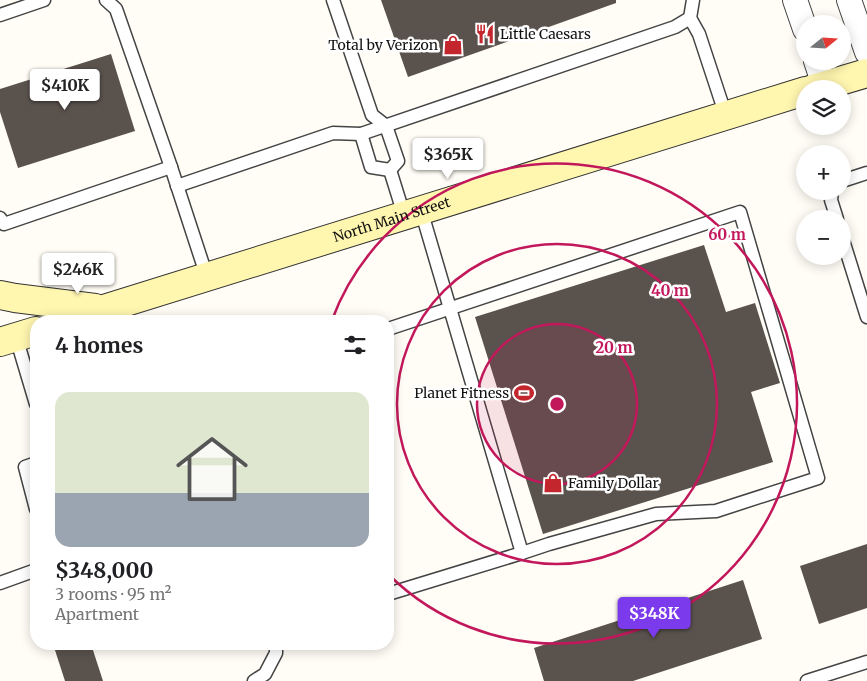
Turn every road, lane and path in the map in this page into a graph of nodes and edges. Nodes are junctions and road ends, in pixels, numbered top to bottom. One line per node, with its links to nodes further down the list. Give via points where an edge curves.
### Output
1 (44, 0): 7 (lane)
2 (106, 0): 17 (lane, via 116,9)
3 (333, 0): 15 (lane, via 372,115)
4 (693, 0): 9 (lane)
5 (795, 0): 8 (street)
6 (850, 0): 10 (street)
7 (0, 15)
8 (800, 15)
9 (690, 18): 14 (lane, via 699,34); 15 (lane, via 675,27)
10 (867, 52)
11 (867, 73): 12 (main road, North Main Street)
12 (827, 80)
13 (796, 89): 14 (main road, North Main Street)
14 (726, 116): 22 (main road, North Main Street)
15 (386, 126): 16 (lane); 18 (lane, via 398,161)
16 (361, 134): 18 (lane, via 371,167); 21 (lane, via 333,133)
17 (171, 167): 21 (lane); 23 (lane, via 4,224)
18 (390, 170): 22 (lane)
19 (867, 173): 20 (lane)
20 (851, 178)
21 (178, 186): 25 (lane)
22 (413, 213): 25 (main road, North Main Street); 27 (lane)
23 (0, 218)
24 (851, 265): 29 (lane)
25 (208, 277): 28 (main road, North Main Street)
26 (0, 295): 28 (main road)
27 (449, 308): 30 (lane); 35 (lane); 35 (lane, via 740,212 818,478 716,511 656,514)
28 (100, 314)
29 (867, 316)
30 (394, 327)
31 (12, 340): 32 (lane)
32 (30, 388)
33 (30, 465): 34 (lane, via 24,467)
34 (30, 488)
35 (522, 553): 38 (lane)
36 (30, 572): 37 (lane)
37 (0, 583)
38 (394, 592)
39 (276, 650): 41 (lane, via 265,674)
40 (867, 662): 42 (lane)
41 (254, 681)
42 (806, 681)

